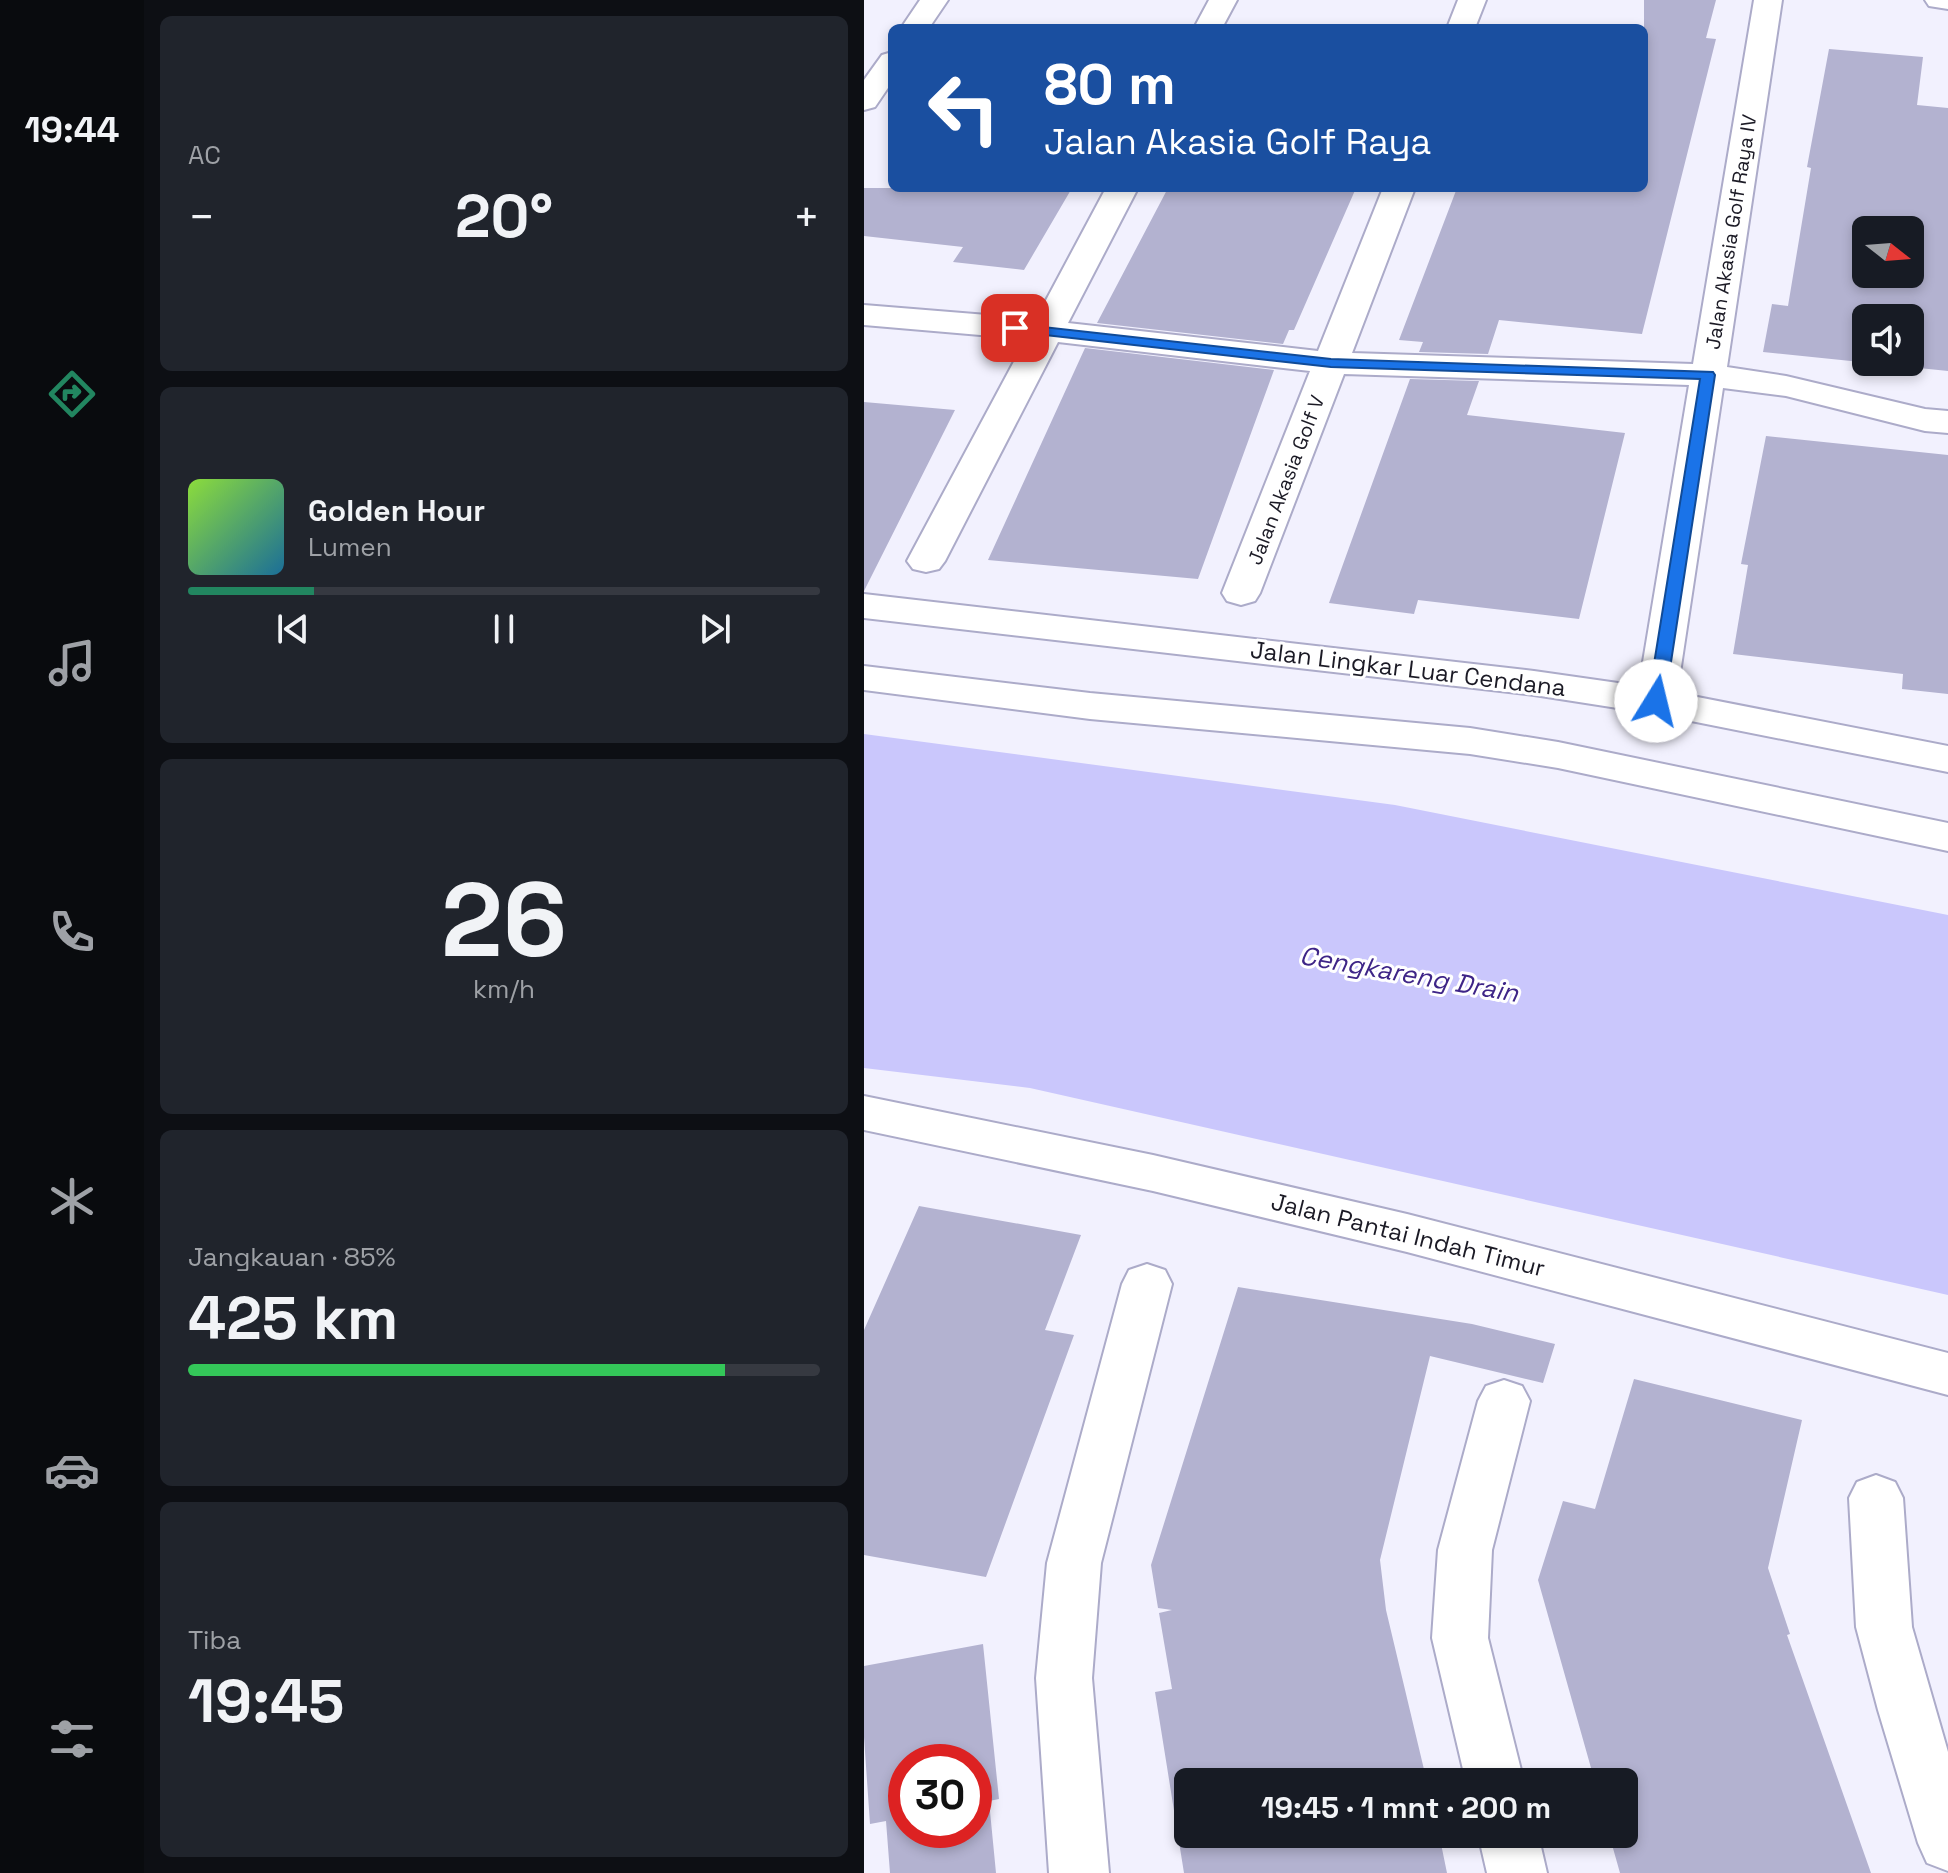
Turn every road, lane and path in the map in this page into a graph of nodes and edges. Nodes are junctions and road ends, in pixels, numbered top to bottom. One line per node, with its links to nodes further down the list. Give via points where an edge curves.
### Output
1 (934, 0): 7 (street)
2 (1223, 0): 8 (street)
3 (1472, 0): 9 (street)
4 (1768, 0): 17 (street, Jalan Akasia Golf Raya IV)
5 (1939, 0): 6 (street)
6 (1948, 1)
7 (918, 24)
8 (1210, 24)
9 (1463, 24)
10 (888, 67): 11 (street)
11 (864, 101)
12 (1120, 192): 15 (street)
13 (1397, 192): 16 (street, Jalan Akasia Golf V)
14 (864, 315): 15 (street)
15 (1045, 330): 16 (street); 19 (street)
16 (1331, 363): 17 (street); 20 (street, Jalan Akasia Golf V)
17 (1708, 375): 18 (street, via 1786,386); 23 (street, Jalan Akasia Golf Raya IV)
18 (1948, 422)
19 (926, 561)
20 (1241, 593)
21 (864, 606): 23 (street, Jalan Lingkar Luar Cendana)
22 (864, 678): 25 (street, via 1090,706 1470,741)
23 (1656, 701): 24 (street, Jalan Lingkar Luar Cendana)
24 (1948, 759)
25 (1948, 837)
26 (864, 1113): 28 (street, Jalan Pantai Indah Timur, via 1393,1229)
27 (1147, 1284): 34 (street, via 1074,1563 1064,1678)
28 (1948, 1374)
29 (1504, 1401): 31 (street, via 1465,1550 1460,1638)
30 (1876, 1498): 32 (street, via 1884,1627)
31 (1492, 1768)
32 (1948, 1843)
33 (1511, 1848): 35 (street)
34 (1079, 1873)
35 (1517, 1873)

